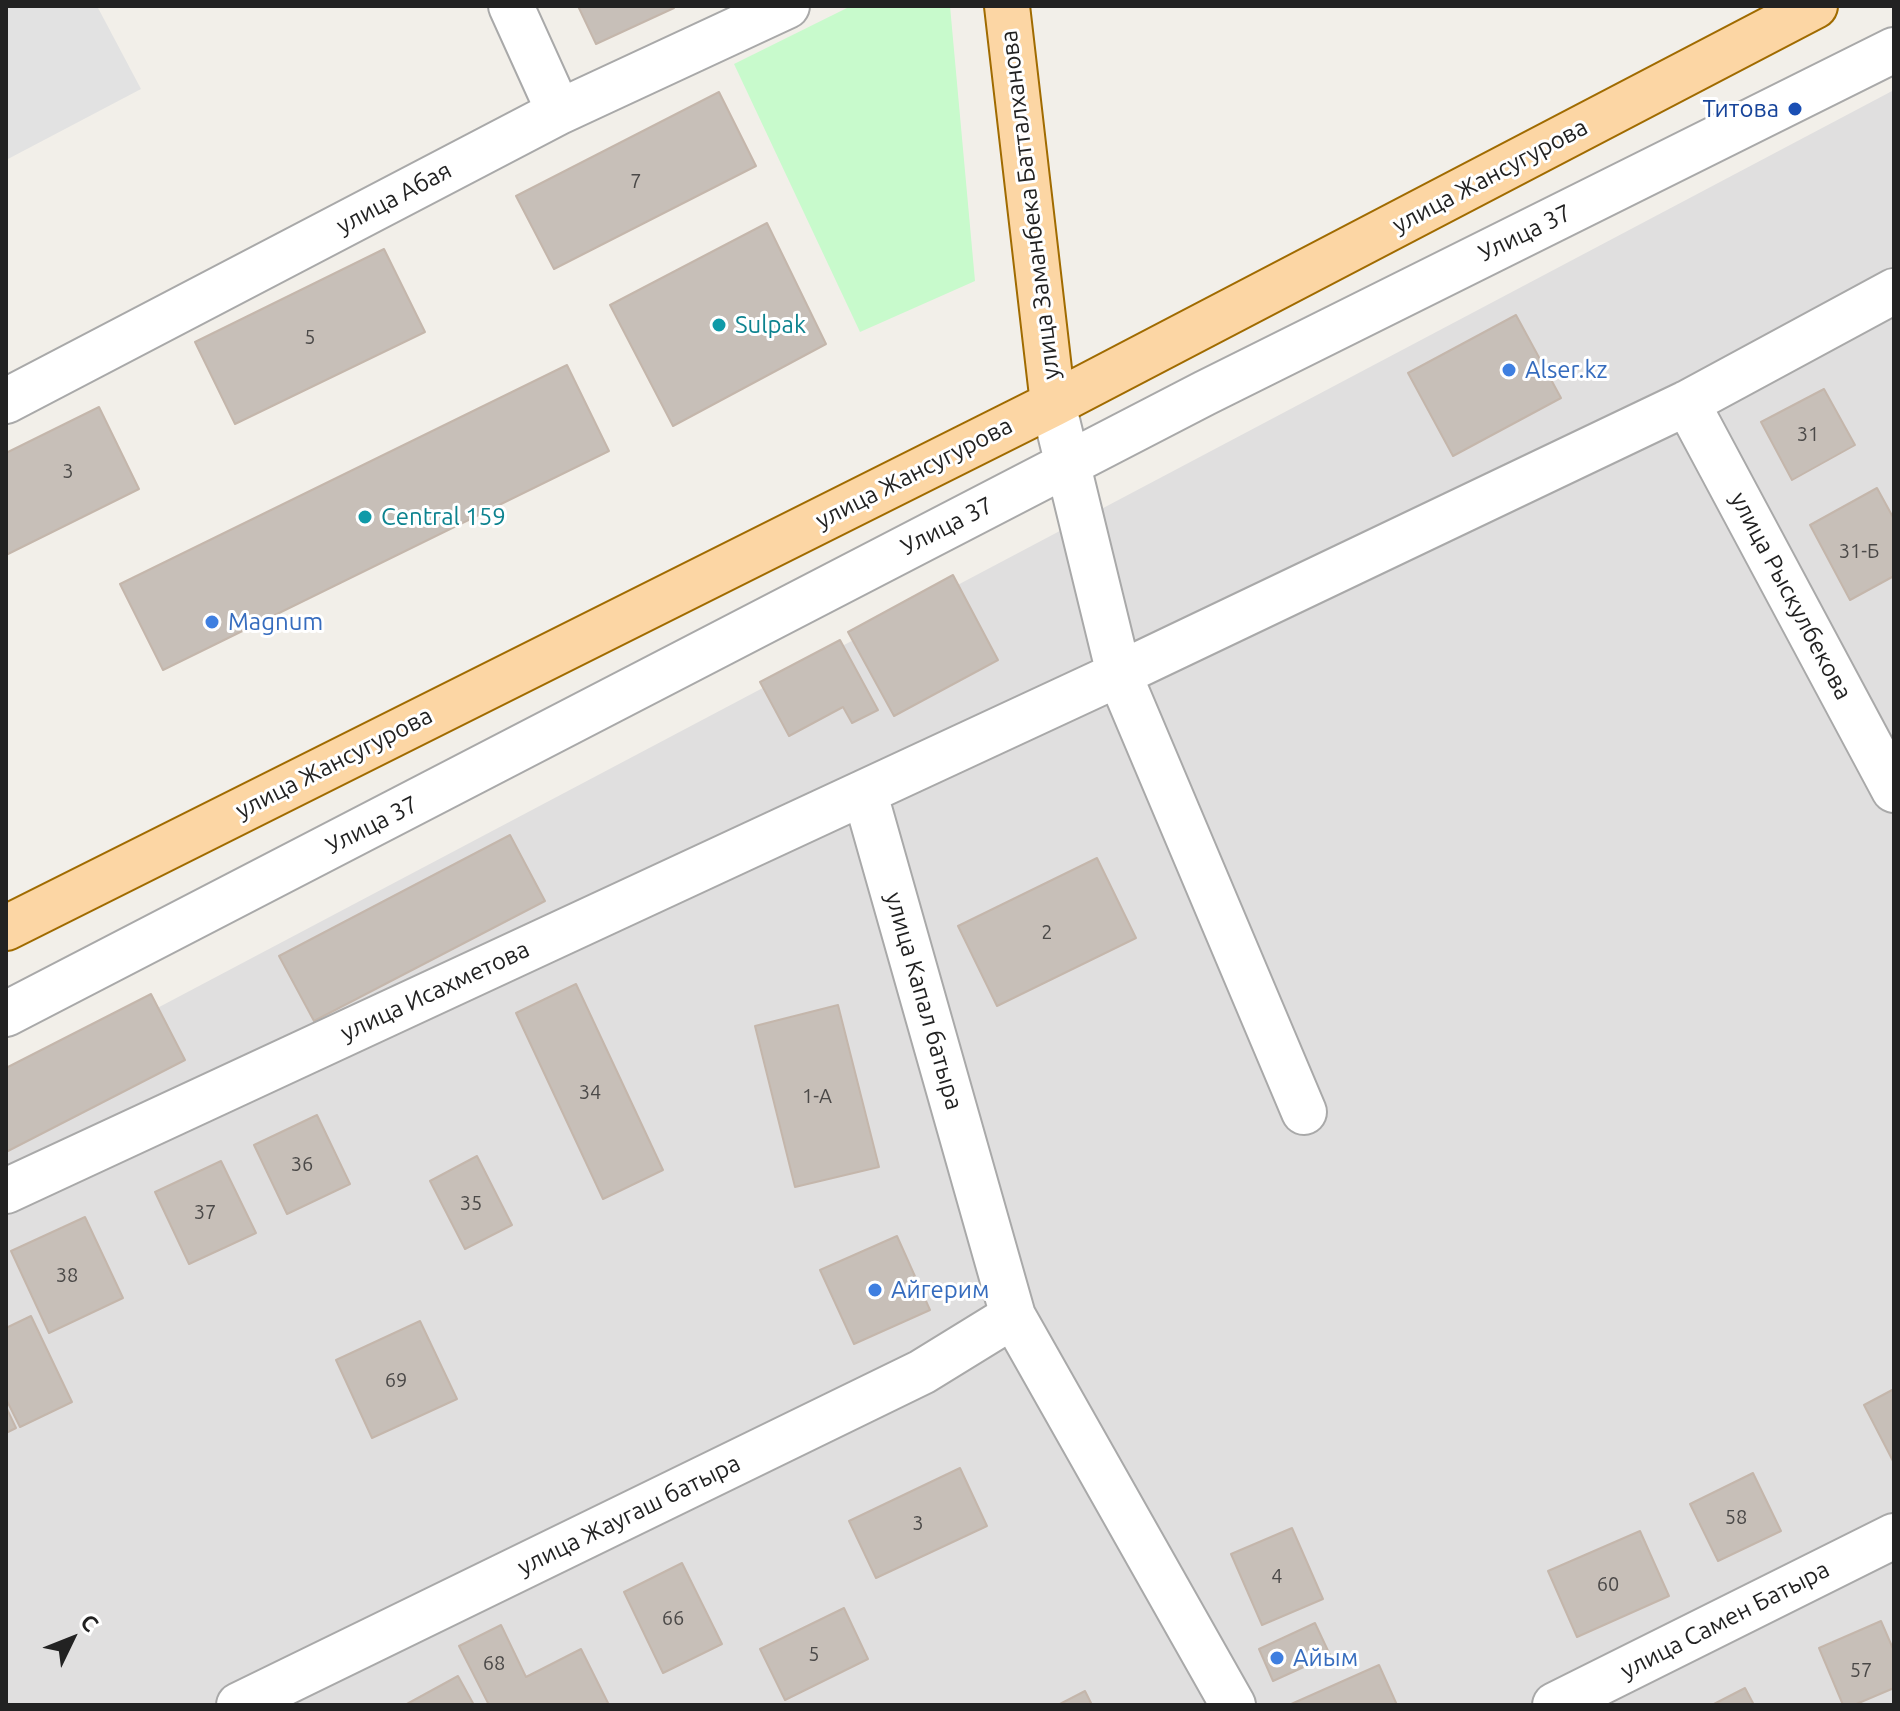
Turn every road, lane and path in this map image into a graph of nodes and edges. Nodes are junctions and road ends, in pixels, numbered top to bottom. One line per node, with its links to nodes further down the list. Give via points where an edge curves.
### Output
1 (511, 6): 6 (street)
2 (787, 6): 6 (street, улица Абая)
3 (1007, 6): 10 (main road, улица Заманбека Батталханова)
4 (1815, 6): 10 (main road, улица Жансугурова)
5 (1894, 50): 15 (street, Улица 37, via 1205,393)
6 (559, 112): 8 (street, улица Абая)
7 (1894, 291): 9 (street)
8 (6, 401)
9 (1687, 403): 11 (street); 12 (street, улица Рыскулбекова)
10 (1053, 404): 11 (street); 14 (main road, улица Жансугурова)
11 (1119, 674): 13 (street); 16 (street)
12 (1894, 790)
13 (865, 794): 17 (street, улица Исахметова); 18 (street, улица Капал батыра)
14 (6, 928)
15 (6, 1014)
16 (1304, 1112)
17 (6, 1191)
18 (1013, 1316): 20 (street, улица Жаугаш батыра, via 922,1372); 21 (street, улица Капал батыра)
19 (1894, 1536): 22 (street, улица Самен Батыра)
20 (239, 1705)
21 (1233, 1705)
22 (1555, 1705)

